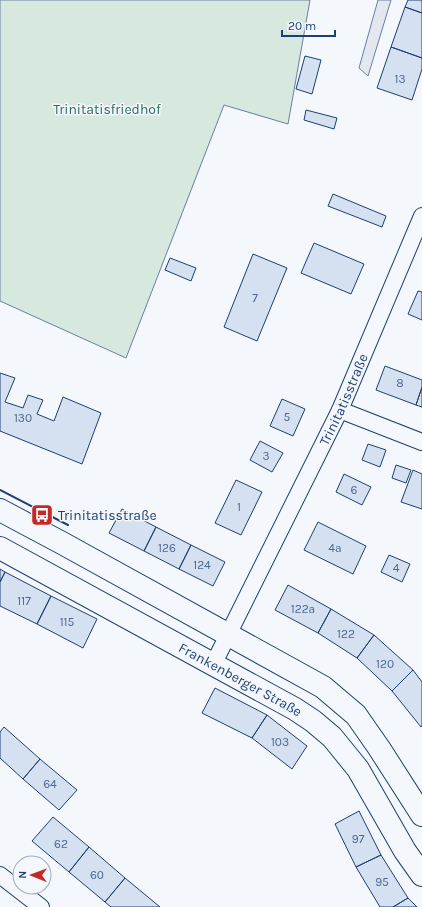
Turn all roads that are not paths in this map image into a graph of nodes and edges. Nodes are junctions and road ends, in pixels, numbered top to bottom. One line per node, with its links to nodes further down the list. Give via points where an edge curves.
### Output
1 (422, 216): 2 (street, Trinitatisstraße)
2 (340, 410): 3 (street); 6 (street, Trinitatisstraße)
3 (422, 442)
4 (0, 510): 6 (main road)
5 (0, 548): 7 (main road, Frankenberger Straße)
6 (228, 634): 7 (street, Trinitatisstraße); 8 (main road, via 324,686 356,715)
7 (213, 665): 10 (main road, Frankenberger Straße, via 295,709 332,737 358,769 405,851)
8 (422, 815)
9 (0, 875): 11 (street)
10 (422, 875)
11 (41, 907)

